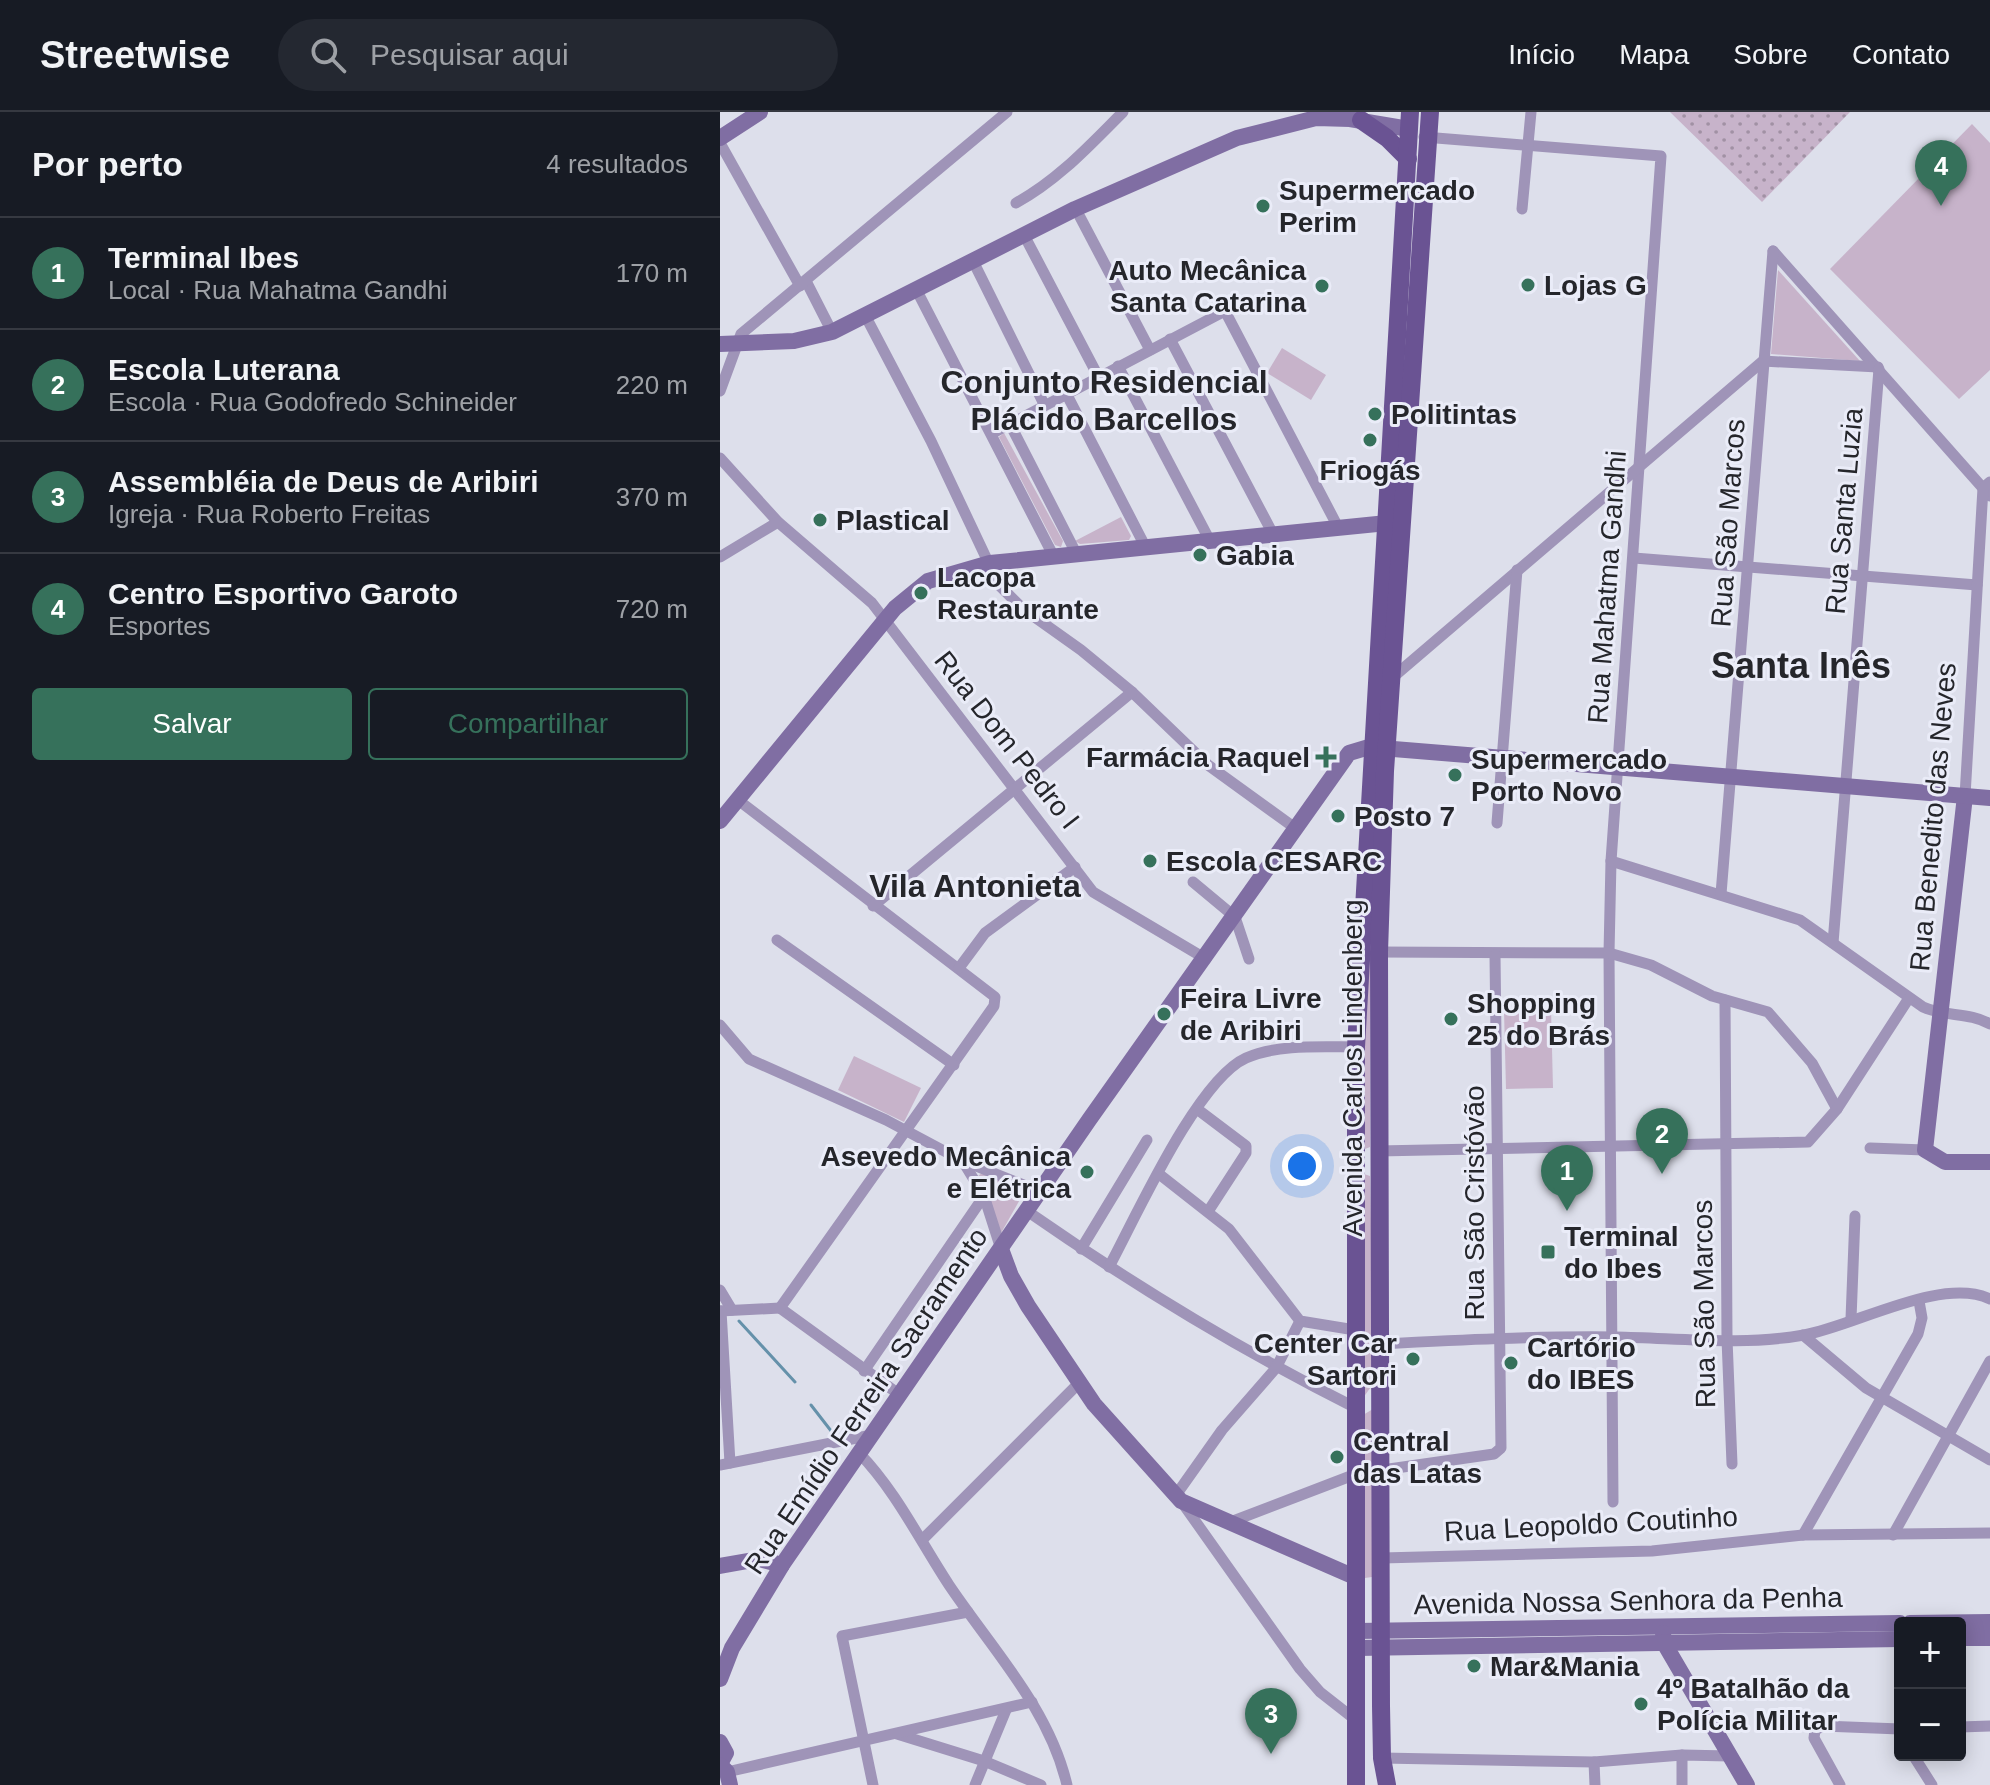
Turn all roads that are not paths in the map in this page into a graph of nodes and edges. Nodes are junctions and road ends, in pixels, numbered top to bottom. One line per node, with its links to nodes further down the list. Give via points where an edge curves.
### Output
1 (760, 112): 11 (street)
2 (1007, 112): 19 (street)
3 (1123, 112): 14 (street, via 1043,189)
4 (1383, 112): 8 (main road)
5 (1531, 112): 12 (street)
6 (1430, 113): 9 (main road); 10 (main road, Avenida Carlos Lindenberg)
7 (1302, 116): 8 (street); 16 (street, via 1221,144)
8 (1361, 120): 9 (street); 13 (main road)
9 (1410, 120): 10 (street); 13 (main road, Avenida Carlos Lindenberg)
10 (1429, 140): 12 (street); 40 (main road, Avenida Carlos Lindenberg)
11 (720, 141): 19 (street)
12 (1528, 147): 15 (street); 37 (street, Rua Mahatma Gandhi, via 1661,156)
13 (1408, 159): 40 (main road, Avenida Carlos Lindenberg)
14 (1016, 203)
15 (1522, 209)
16 (1078, 213): 17 (street); 26 (street)
17 (1024, 235): 18 (street); 30 (street)
18 (972, 259): 20 (street); 33 (street)
19 (803, 283): 22 (street); 24 (street, via 741,334)
20 (916, 289): 21 (street); 35 (street)
21 (866, 317): 22 (street); 49 (street)
22 (832, 332): 24 (street, via 794,341)
23 (1170, 339): 26 (street); 41 (street, via 1225,311); 42 (street)
24 (738, 343): 25 (street); 31 (street)
25 (720, 344)
26 (1150, 350): 28 (street)
27 (1763, 361): 29 (street); 29 (street, Rua São Marcos, via 1773,251); 37 (street); 50 (street, Rua São Marcos)
28 (1118, 366): 30 (street); 43 (street)
29 (1878, 368): 38 (street); 52 (street, Rua Santa Luzia)
30 (1098, 376): 32 (street)
31 (720, 391)
32 (1066, 393): 33 (street); 44 (street)
33 (1044, 404): 34 (street)
34 (1010, 424): 35 (street); 45 (street)
35 (993, 433): 46 (street)
36 (720, 458): 39 (street, Rua Dom Pedro I)
37 (1640, 464): 48 (street, Rua Mahatma Gandhi); 51 (street)
38 (1988, 489): 53 (street, Rua Benedito das Neves)
39 (778, 522): 47 (street); 54 (street, Rua Dom Pedro I, via 855,587)
40 (1395, 522): 41 (street); 55 (main road, Avenida Carlos Lindenberg); 57 (main road, Avenida Carlos Lindenberg)
41 (1339, 529): 42 (street)
42 (1273, 534): 43 (street)
43 (1209, 539): 44 (street)
44 (1145, 546): 45 (street)
45 (1076, 553): 46 (street)
46 (1053, 555): 49 (street)
47 (720, 557)
48 (1634, 558): 50 (street); 59 (street, Rua Mahatma Gandhi)
49 (990, 563): 54 (street, via 928,581); 56 (street, via 999,585 1022,608)
50 (1749, 567): 52 (street); 60 (street, Rua São Marcos)
51 (1517, 570): 55 (street); 58 (street)
52 (1863, 576): 53 (street); 61 (street, Rua Santa Luzia)
53 (1977, 585): 63 (street, Rua Benedito das Neves)
54 (884, 621): 62 (street, Rua Dom Pedro I); 65 (street)
55 (1392, 678): 57 (main road, Avenida Carlos Lindenberg)
56 (1132, 692): 62 (street); 68 (street, via 1208,765)
57 (1379, 748): 58 (street); 68 (street, Rua Emídio Ferreira Sacramento, via 1359,748 1346,756); 77 (main road, Avenida Carlos Lindenberg); 88 (main road, Avenida Carlos Lindenberg)
58 (1502, 758): 59 (street); 67 (street)
59 (1618, 768): 60 (street); 69 (street, Rua Mahatma Gandhi)
60 (1733, 777): 61 (street); 72 (street, Rua São Marcos)
61 (1846, 786): 63 (street); 76 (street, Rua Santa Luzia)
62 (1016, 791): 70 (street, Rua Dom Pedro I); 73 (street)
63 (1965, 796): 64 (street); 85 (street, Rua Benedito das Neves)
64 (1990, 798)
65 (738, 800): 66 (street); 73 (street)
66 (720, 821)
67 (1497, 823)
68 (1295, 828): 74 (street, Rua Emídio Ferreira Sacramento)
69 (1611, 861): 72 (street); 78 (street, Rua Mahatma Gandhi)
70 (1075, 867): 80 (street, Rua Dom Pedro I, via 1093,892); 82 (street, via 985,933)
71 (1193, 882): 74 (street)
72 (1721, 894): 76 (street, via 1787,914)
73 (873, 906): 82 (street)
74 (1235, 917): 80 (street, Rua Emídio Ferreira Sacramento); 81 (street)
75 (777, 940): 89 (street)
76 (1833, 943): 83 (street)
77 (1379, 952): 79 (street); 99 (main road, Avenida Carlos Lindenberg)
78 (1609, 953): 79 (street); 84 (street, via 1663,969); 94 (street, Rua Mahatma Gandhi)
79 (1495, 955): 95 (street, Rua São Cristóvão)
80 (1206, 959): 106 (street, Rua Emídio Ferreira Sacramento)
81 (1249, 959)
82 (959, 968): 89 (street, via 993,994 994,1006)
83 (1909, 998): 85 (street); 91 (street)
84 (1725, 1000): 91 (street, via 1760,1008 1777,1020 1812,1063); 96 (street, Rua São Marcos)
85 (1941, 1015): 86 (street, via 1973,1016); 98 (street, Rua Benedito das Neves)
86 (1990, 1024)
87 (720, 1025): 92 (street, via 749,1059)
88 (1356, 1047): 90 (street, via 1254,1054 1215,1080); 104 (main road, Avenida Carlos Lindenberg)
89 (954, 1065): 92 (street)
90 (1197, 1109): 103 (street); 108 (street, via 1246,1146)
91 (1837, 1109): 96 (street, via 1816,1137 1801,1144)
92 (907, 1131): 100 (street); 117 (street)
93 (1147, 1140): 112 (street)
94 (1611, 1144): 95 (street); 96 (street); 123 (street, Rua Mahatma Gandhi)
95 (1497, 1146): 99 (street); 124 (street, Rua São Cristóvão)
96 (1725, 1146): 125 (street, Rua São Marcos)
97 (1870, 1148): 98 (street)
98 (1925, 1150): 101 (street, via 1945,1162)
99 (1378, 1151): 104 (main road); 127 (main road, Avenida Carlos Lindenberg)
100 (961, 1160): 102 (street); 105 (street)
101 (1990, 1162)
102 (986, 1169): 105 (street, via 977,1171); 106 (street)
103 (1159, 1174): 108 (street); 113 (street)
104 (1353, 1175): 121 (main road, Avenida Carlos Lindenberg)
105 (975, 1181): 107 (street)
106 (1041, 1192): 109 (street, Rua Emídio Ferreira Sacramento)
107 (984, 1196): 111 (street); 130 (street)
108 (1209, 1210): 120 (street)
109 (1027, 1211): 111 (street, Rua Emídio Ferreira Sacramento); 112 (street)
110 (1855, 1216): 119 (street)
111 (1001, 1249): 131 (street, via 1028,1306); 133 (street, Rua Emídio Ferreira Sacramento)
112 (1081, 1249): 113 (street)
113 (1109, 1267): 129 (street)
114 (720, 1290): 118 (street)
115 (1990, 1299): 116 (street, via 1967,1291)
116 (1919, 1301): 119 (street); 134 (street, via 1918,1334)
117 (780, 1308): 118 (street); 130 (street)
118 (724, 1311): 126 (street)
119 (1851, 1319): 122 (street)
120 (1300, 1321): 121 (street); 129 (street)
121 (1355, 1330): 135 (main road, Avenida Carlos Lindenberg)
122 (1803, 1335): 125 (street); 134 (street)
123 (1613, 1337): 124 (street); 125 (street); 145 (street, Rua Mahatma Gandhi)
124 (1499, 1338): 127 (street); 142 (street, Rua São Cristóvão, via 1500,1451)
125 (1727, 1339): 141 (street, Rua São Marcos)
126 (721, 1340): 140 (street)
127 (1380, 1344): 132 (main road, Avenida Carlos Lindenberg)
128 (1990, 1361): 137 (street)
129 (1276, 1368): 135 (street); 144 (street, via 1222,1430)
130 (864, 1371): 133 (street)
131 (1079, 1383): 144 (street); 150 (street)
132 (1381, 1386): 135 (main road); 142 (main road, Avenida Carlos Lindenberg)
133 (900, 1395): 136 (street, Rua Emídio Ferreira Sacramento)
134 (1880, 1397): 137 (street); 148 (street)
135 (1356, 1408): 143 (main road, Avenida Carlos Lindenberg)
136 (872, 1435): 138 (street, Rua Emídio Ferreira Sacramento); 140 (street)
137 (1949, 1435): 139 (street); 149 (street)
138 (859, 1453): 150 (street); 152 (street, Rua Emídio Ferreira Sacramento)
139 (1990, 1460)
140 (725, 1464)
141 (1732, 1464)
142 (1382, 1470): 151 (main road, Avenida Carlos Lindenberg)
143 (1356, 1474): 146 (street); 154 (main road, Avenida Carlos Lindenberg)
144 (1179, 1498): 146 (street); 169 (street, via 1300,1669)
145 (1613, 1502)
146 (1228, 1523): 154 (street)
147 (1989, 1531): 149 (street, Rua Leopoldo Coutinho)
148 (1803, 1535): 149 (street, Rua Leopoldo Coutinho); 151 (street, Rua Leopoldo Coutinho, via 1652,1551)
149 (1893, 1535)
150 (922, 1540): 155 (street)
151 (1382, 1558): 165 (main road, Avenida Carlos Lindenberg)
152 (782, 1565): 153 (street, via 759,1559); 166 (street, Rua Emídio Ferreira Sacramento, via 732,1648)
153 (720, 1566)
154 (1357, 1578): 164 (main road, Avenida Carlos Lindenberg); 165 (main road, via 1372,1590 1372,1620)
155 (968, 1612): 167 (street); 174 (street, via 842,1636)
156 (1966, 1622): 157 (street)
157 (1990, 1622)
158 (1894, 1624): 159 (street, Avenida Nossa Senhora da Penha)
159 (1835, 1632): 160 (street, Avenida Nossa Senhora da Penha); 161 (street, Avenida Nossa Senhora da Penha)
160 (1663, 1635): 165 (street, Avenida Nossa Senhora da Penha); 177 (street)
161 (1894, 1638)
162 (1966, 1638): 163 (street)
163 (1990, 1638)
164 (1357, 1639): 165 (street, Avenida Nossa Senhora da Penha); 169 (main road, Avenida Carlos Lindenberg)
165 (1381, 1639): 182 (main road, Avenida Carlos Lindenberg)
166 (720, 1679)
167 (1032, 1702): 168 (street); 186 (street)
168 (1006, 1710): 173 (street); 178 (street)
169 (1357, 1721): 187 (main road, Avenida Carlos Lindenberg)
170 (1966, 1727): 171 (street)
171 (1989, 1727)
172 (1894, 1731): 191 (street, via 1823,1726 1815,1730 1814,1738)
173 (893, 1733): 174 (street); 178 (street)
174 (864, 1739): 181 (street); 183 (street)
175 (720, 1742): 181 (street, via 726,1753)
176 (1682, 1755): 177 (street); 180 (street); 189 (street)
177 (1729, 1756): 190 (street)
178 (984, 1761): 184 (street); 185 (street)
179 (1917, 1761): 192 (street)
180 (1594, 1762): 182 (street); 188 (street)
181 (724, 1772)
182 (1388, 1776)
183 (873, 1785)
184 (975, 1785)
185 (1041, 1785)
186 (1067, 1785)
187 (1356, 1785)
188 (1595, 1785)
189 (1682, 1785)
190 (1747, 1785)
191 (1840, 1785)
192 (1932, 1785)

